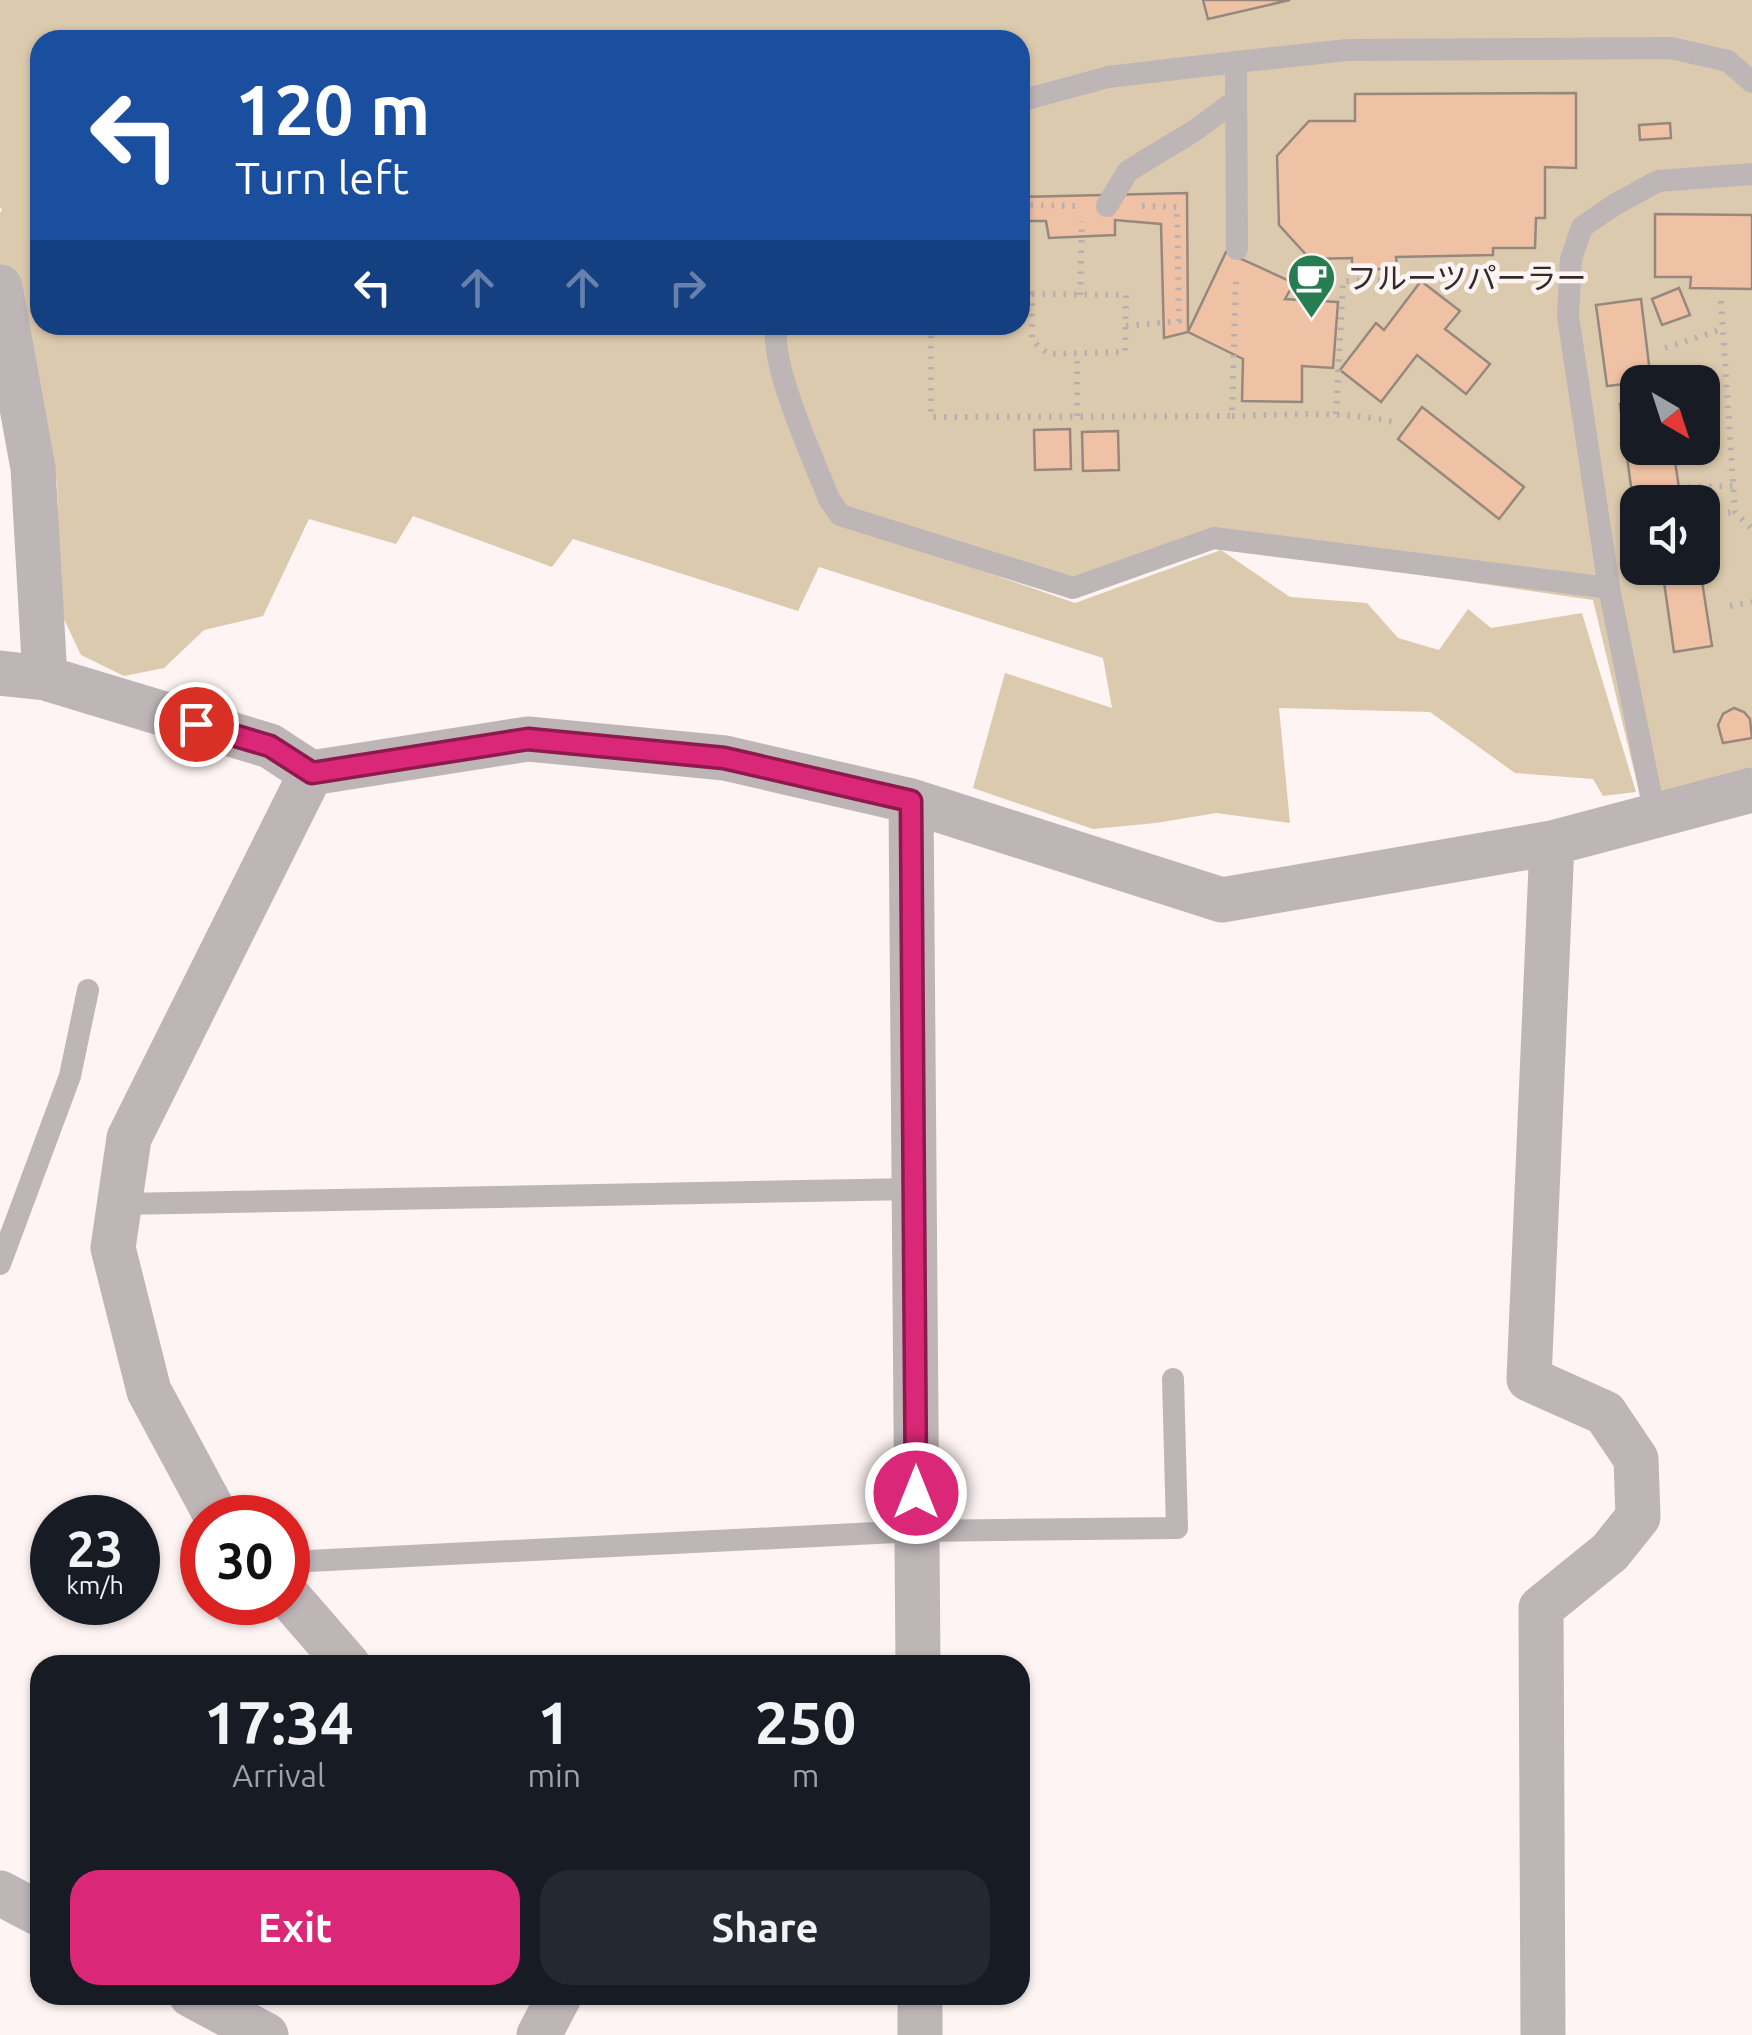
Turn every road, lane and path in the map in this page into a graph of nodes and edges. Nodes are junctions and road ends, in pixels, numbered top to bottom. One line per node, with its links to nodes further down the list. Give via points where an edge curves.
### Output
1 (1236, 62): 2 (lane, via 1347,50 1671,48 1728,61); 3 (lane, via 1108,77); 4 (lane)
2 (1752, 82)
3 (1030, 98)
4 (1236, 100): 7 (lane, via 1128,172); 8 (lane)
5 (1752, 174): 30 (lane, via 1658,181 1582,227 1571,259 1568,316)
6 (1030, 205): 11 (path, via 1082,206)
7 (1107, 206): 15 (path, via 1177,207 1180,321)
8 (1237, 250): 23 (path)
9 (1403, 280): 21 (path, via 1343,281)
10 (0, 287): 34 (street, via 33,468)
11 (1080, 295): 14 (path, via 1032,294); 15 (path, via 1126,295)
12 (1722, 301): 16 (path)
13 (1030, 321): 14 (path)
14 (1034, 321): 20 (path, via 1032,340 1048,354)
15 (1126, 326): 20 (path, via 1125,352)
16 (1723, 329): 19 (path); 26 (path)
17 (774, 335): 30 (lane, via 780,369 840,515 1073,588 1214,538)
18 (931, 335): 22 (path, via 931,417)
19 (1665, 348)
20 (1077, 352): 22 (path)
21 (1336, 414): 23 (path); 24 (path)
22 (1077, 416): 23 (path)
23 (1232, 416)
24 (1394, 422)
25 (1720, 486): 26 (path)
26 (1733, 486): 27 (path)
27 (1735, 512): 28 (path); 29 (path)
28 (1720, 513)
29 (1752, 529)
30 (1609, 588): 38 (lane)
31 (1752, 602): 32 (path)
32 (1730, 606)
33 (0, 674): 34 (street)
34 (46, 678): 35 (street, via 270,746)
35 (312, 773): 37 (street, via 528,739 724,758); 42 (street, via 130,1138)
36 (1752, 790): 38 (street)
37 (911, 801): 39 (street, via 1222,900); 41 (street)
38 (1655, 815): 39 (street)
39 (1552, 843): 59 (street, via 1529,1379 1605,1413 1636,1459 1638,1517 1610,1552 1541,1608)
40 (88, 990): 43 (lane, via 70,1076)
41 (914, 1188): 42 (lane); 46 (street)
42 (120, 1204): 45 (street, via 113,1248 149,1390)
43 (0, 1264)
44 (1173, 1379): 46 (lane, via 1176,1528)
45 (204, 1495)
46 (916, 1531): 47 (lane); 50 (street)
47 (310, 1561)
48 (310, 1621): 49 (street)
49 (339, 1655)
50 (918, 1655)
51 (0, 1892): 52 (street)
52 (30, 1908)
53 (210, 2005): 56 (street)
54 (555, 2005): 57 (street)
55 (920, 2005): 58 (street)
56 (266, 2035)
57 (539, 2035)
58 (920, 2035)
59 (1544, 2035)

